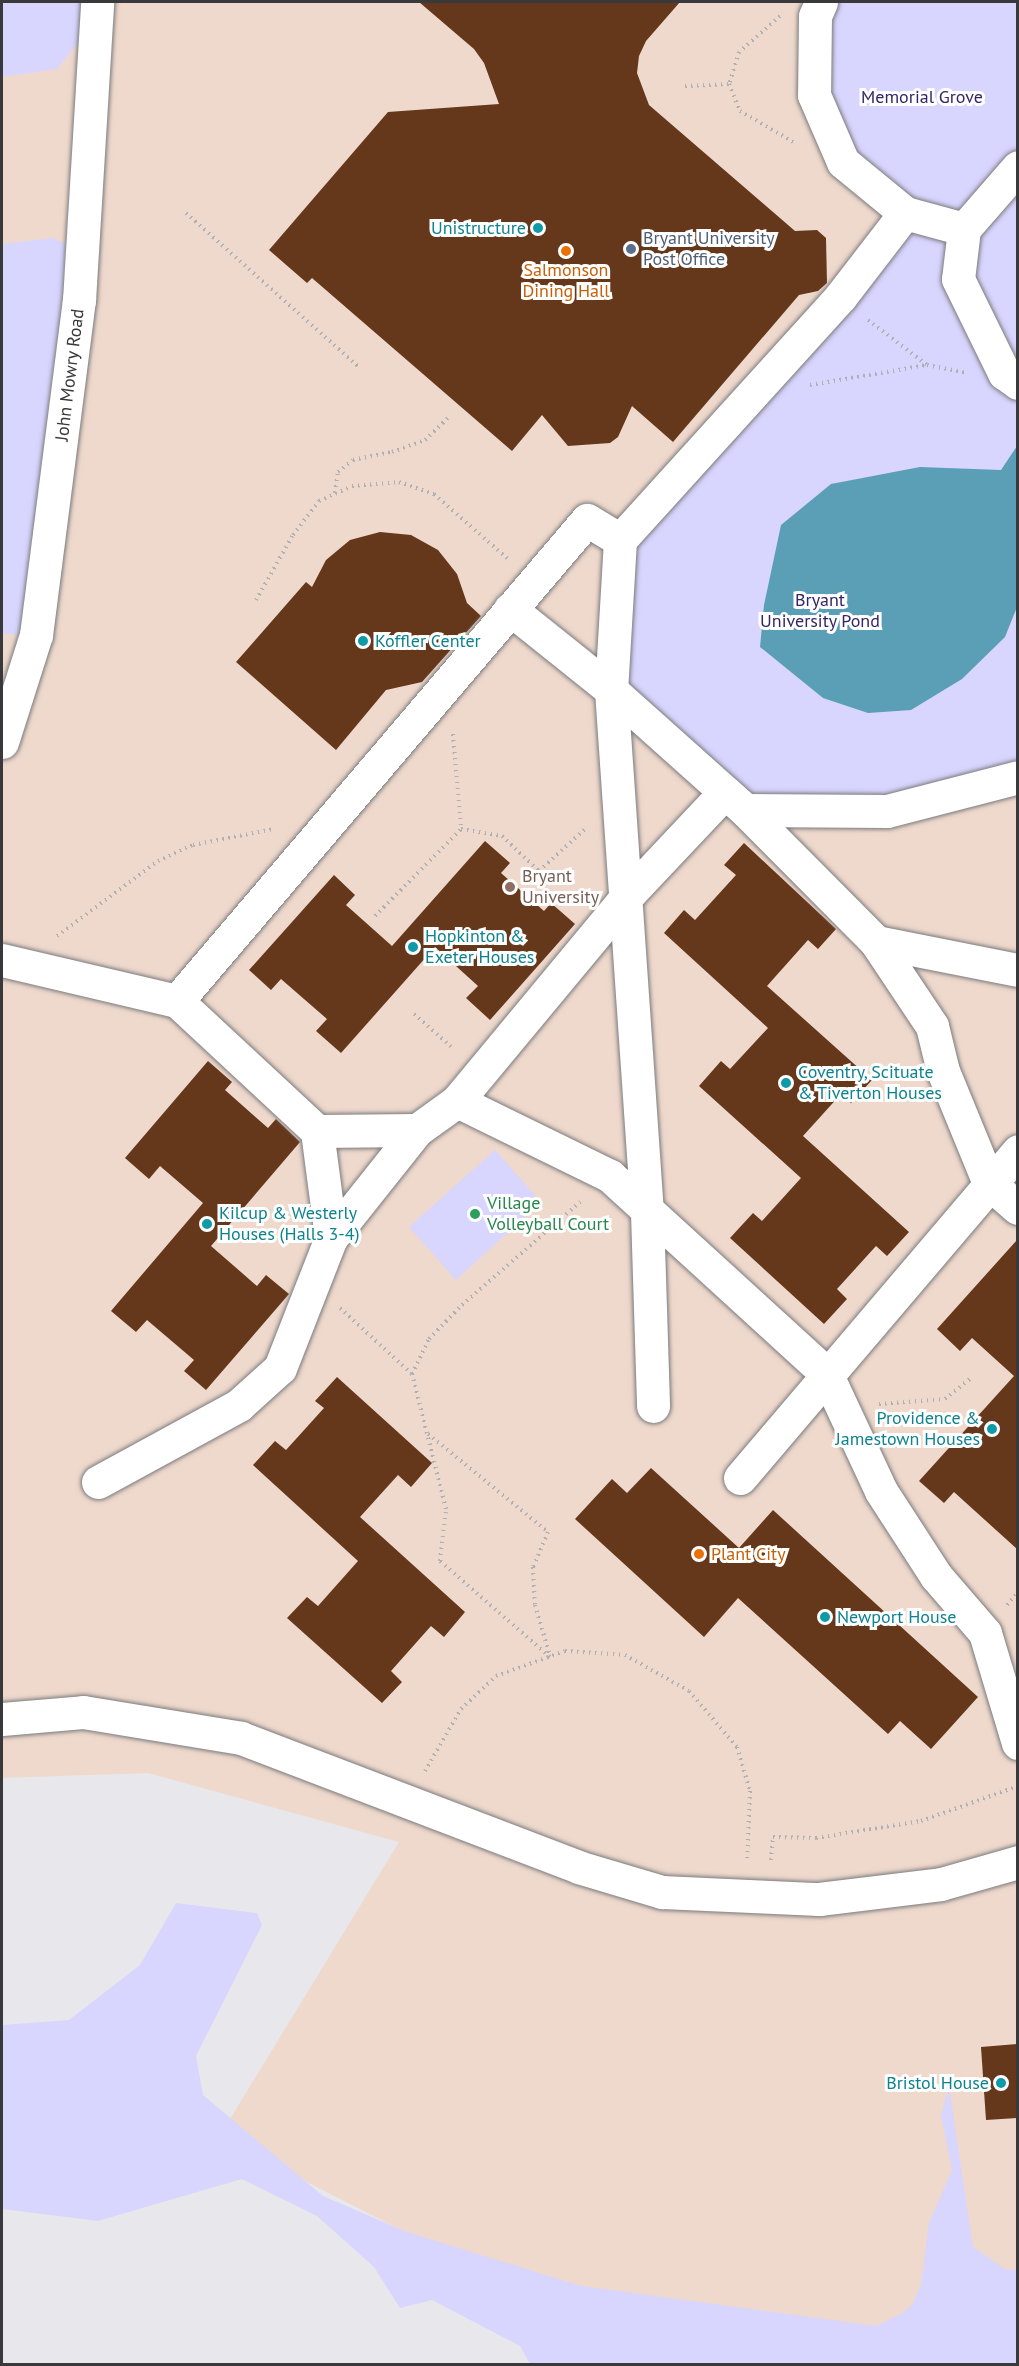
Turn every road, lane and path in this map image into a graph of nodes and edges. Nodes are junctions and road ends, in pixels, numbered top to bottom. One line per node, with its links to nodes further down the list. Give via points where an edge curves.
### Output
1 (97, 2): 23 (street, John Mowry Road, via 79,300 36,635)
2 (818, 9): 3 (path, via 788,11 763,27 739,52); 5 (street, via 814,95)
3 (729, 84): 4 (path); 5 (path, via 740,111 767,130 800,146)
4 (685, 86)
5 (834, 141): 8 (street, via 843,162)
6 (1017, 167): 9 (street)
7 (186, 213): 12 (path)
8 (905, 213): 9 (street); 10 (street)
9 (964, 229): 13 (street, via 958,279)
10 (841, 297): 11 (path); 14 (street)
11 (927, 365): 13 (path, via 951,372); 14 (path)
12 (360, 368)
13 (1011, 378)
14 (752, 395): 17 (street)
15 (448, 418): 16 (path, via 425,440 353,460 338,472)
16 (336, 494): 18 (path, via 352,486 399,482 435,494); 19 (path, via 320,501 293,536)
17 (620, 540): 18 (street, via 587,520); 22 (street)
18 (534, 581): 20 (street)
19 (256, 600)
20 (510, 609): 21 (street); 22 (street)
21 (448, 686): 27 (street); 28 (path)
22 (610, 690): 25 (street); 26 (street)
23 (2, 742)
24 (1017, 777): 25 (street, via 887,811)
25 (735, 801): 29 (street); 31 (street)
26 (621, 811): 28 (path, via 579,832 539,871 501,836); 29 (street)
27 (334, 817): 32 (path, via 193,845 158,861); 34 (street)
28 (461, 829): 30 (path)
29 (628, 895): 36 (street); 44 (street)
30 (375, 916)
31 (876, 942): 33 (street); 42 (street, via 932,1026 943,1071)
32 (10, 962): 34 (street)
33 (1017, 970)
34 (177, 1001): 39 (street)
35 (414, 1014): 36 (path)
36 (482, 1073): 37 (street)
37 (457, 1101): 38 (street); 41 (street)
38 (417, 1130): 39 (street); 45 (street)
39 (317, 1131): 45 (street)
40 (1017, 1150): 42 (street)
41 (610, 1176): 44 (street); 48 (path, via 462,1305 429,1339)
42 (989, 1183): 43 (street); 47 (street)
43 (1017, 1208)
44 (647, 1214): 47 (street); 51 (street)
45 (330, 1238): 46 (street)
46 (313, 1284): 48 (path); 54 (street, via 280,1368 239,1405)
47 (826, 1373): 50 (street); 53 (street)
48 (412, 1374): 52 (path)
49 (970, 1379): 50 (path, via 945,1399 893,1405)
50 (839, 1402): 57 (street, via 881,1491 936,1576 985,1633)
51 (653, 1406)
52 (428, 1434): 55 (path, via 446,1509 440,1561); 55 (path, via 548,1532 533,1567 535,1605)
53 (740, 1478)
54 (98, 1482)
55 (550, 1657): 59 (path, via 496,1676 461,1709 425,1771); 62 (path, via 565,1652 625,1655 689,1691 737,1747 750,1791)
56 (2, 1719): 59 (street, via 83,1712 241,1738)
57 (1017, 1743)
58 (1017, 1786): 61 (path, via 921,1821 816,1838 773,1837)
59 (421, 1804): 60 (street, via 578,1867 662,1892 819,1899 941,1884)
60 (1017, 1862)
61 (770, 1867)
62 (747, 1869)

